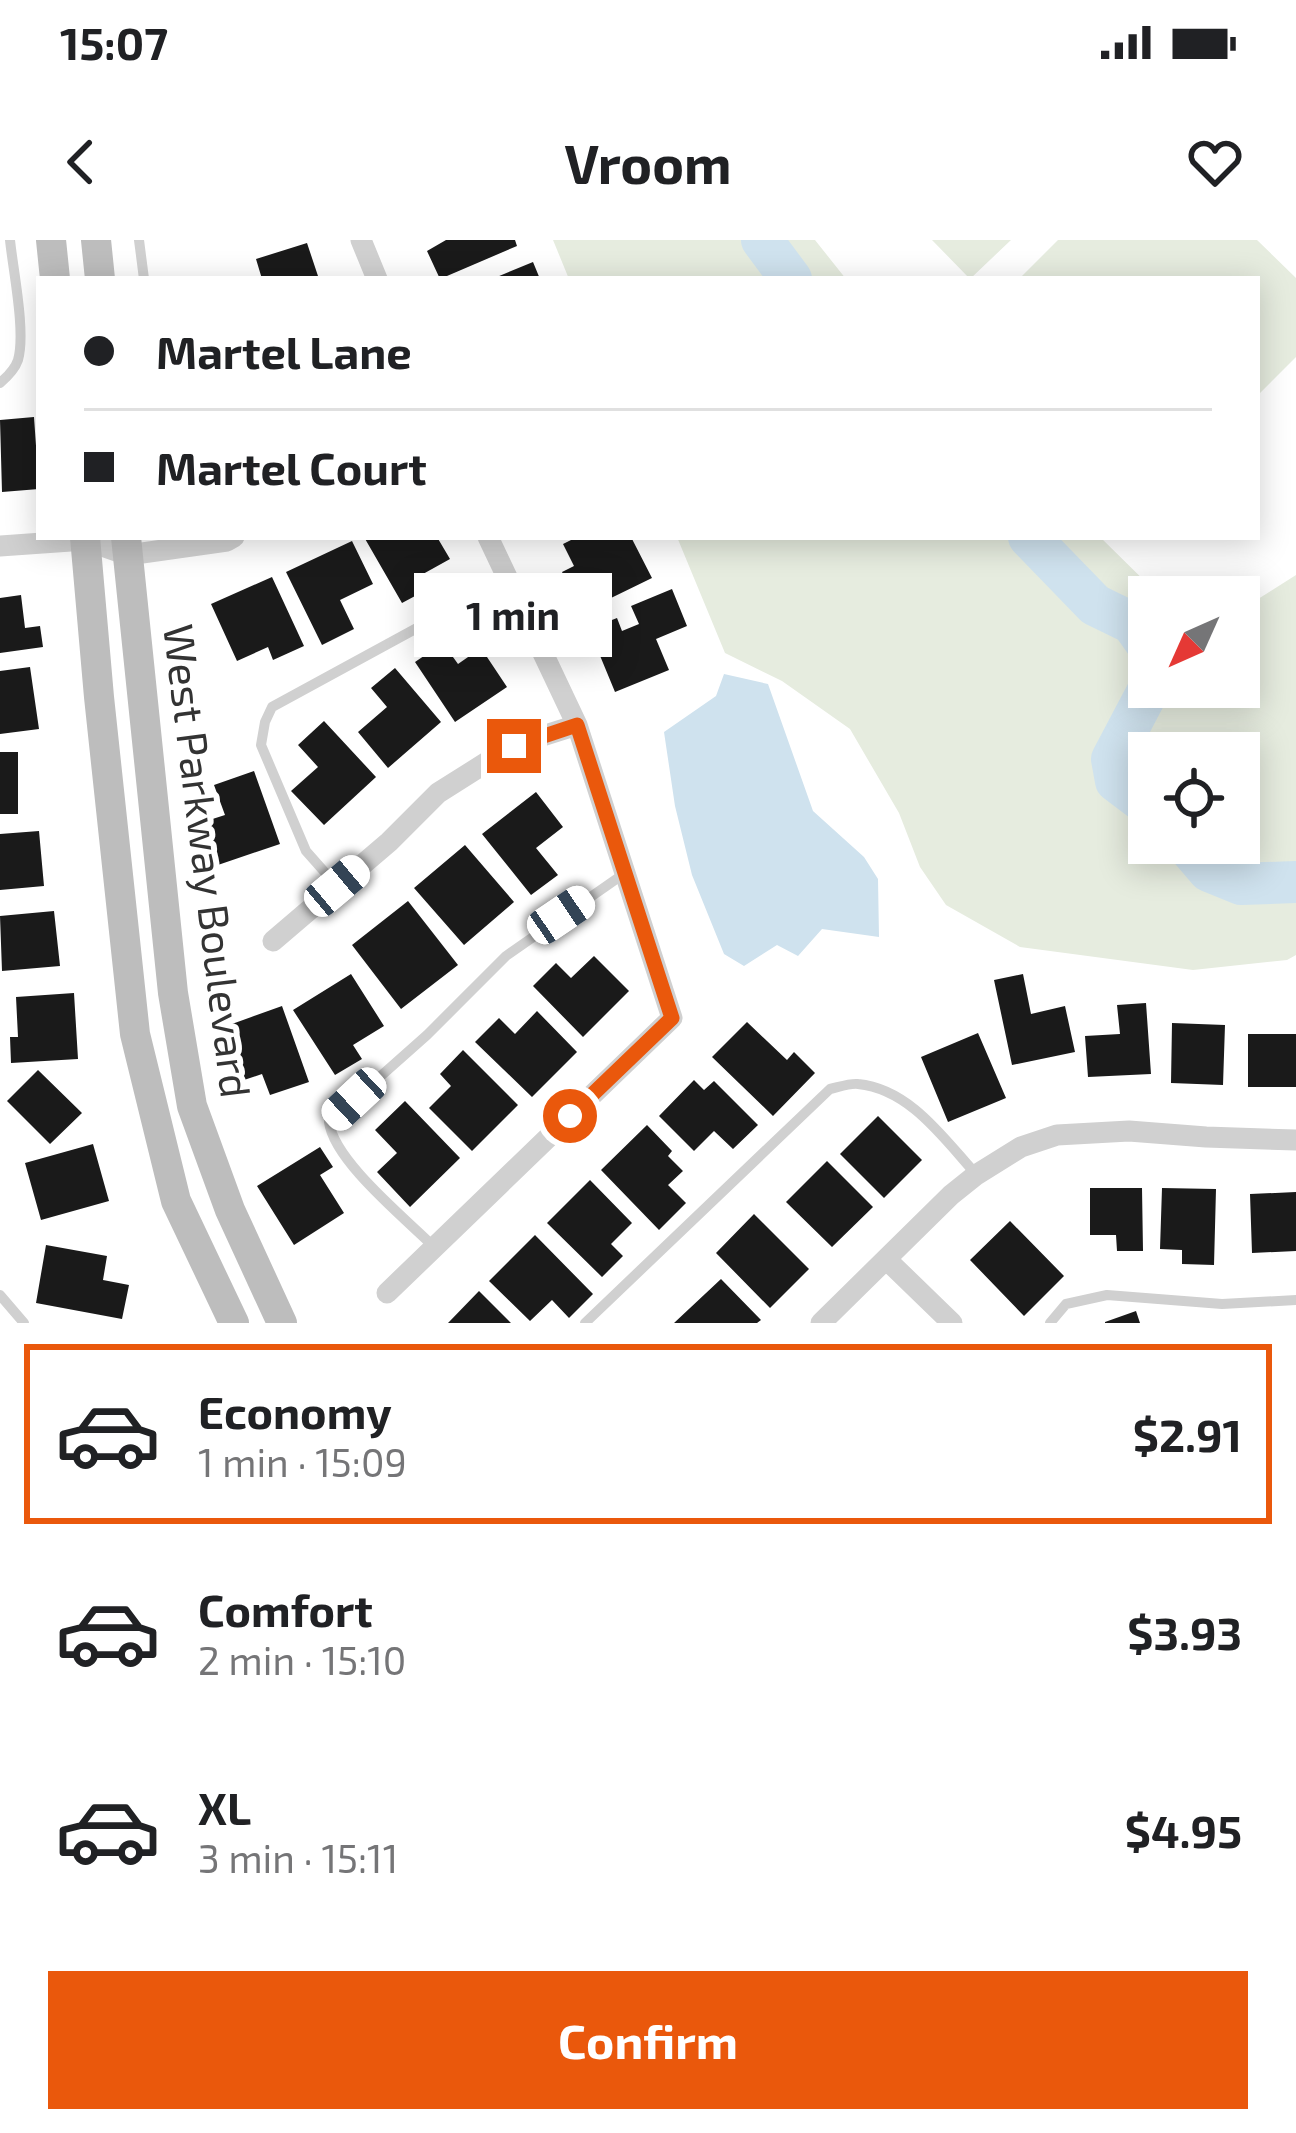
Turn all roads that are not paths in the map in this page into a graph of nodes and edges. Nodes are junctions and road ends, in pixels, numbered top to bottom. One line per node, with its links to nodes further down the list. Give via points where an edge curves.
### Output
1 (10, 240): 10 (lane, via 18,362)
2 (51, 240): 6 (street)
3 (96, 240): 7 (street)
4 (140, 240): 8 (lane)
5 (361, 240): 9 (street)
6 (55, 276)
7 (100, 276)
8 (144, 276)
9 (376, 276)
10 (0, 383)
11 (64, 540): 16 (street)
12 (86, 540): 32 (street, West Parkway Boulevard, via 135,1034 176,1201)
13 (96, 540): 17 (street)
14 (230, 540): 17 (street)
15 (489, 540): 18 (street)
16 (0, 546)
17 (127, 546): 33 (street, West Parkway Boulevard, via 192,1106)
18 (507, 579): 19 (street); 21 (lane, via 272,707 261,745 306,851)
19 (577, 725): 20 (street); 21 (street, via 514,746 438,793)
20 (625, 873): 25 (street, via 672,1018); 25 (lane, via 506,956 329,1122 344,1157)
21 (337, 886): 22 (street)
22 (273, 941)
23 (1296, 1140): 24 (street, via 1058,1135)
24 (976, 1175): 26 (street); 34 (lane, via 919,1111 856,1084 830,1089)
25 (434, 1247): 27 (street)
26 (886, 1259): 35 (street); 36 (street)
27 (387, 1293)
28 (0, 1294): 31 (lane)
29 (1296, 1300): 30 (lane)
30 (1222, 1304): 37 (lane, via 1107,1295 1066,1304); 38 (lane)
31 (24, 1323)
32 (234, 1323)
33 (282, 1323)
34 (585, 1323)
35 (821, 1323)
36 (952, 1323)
37 (1050, 1323)
38 (1221, 1323)

